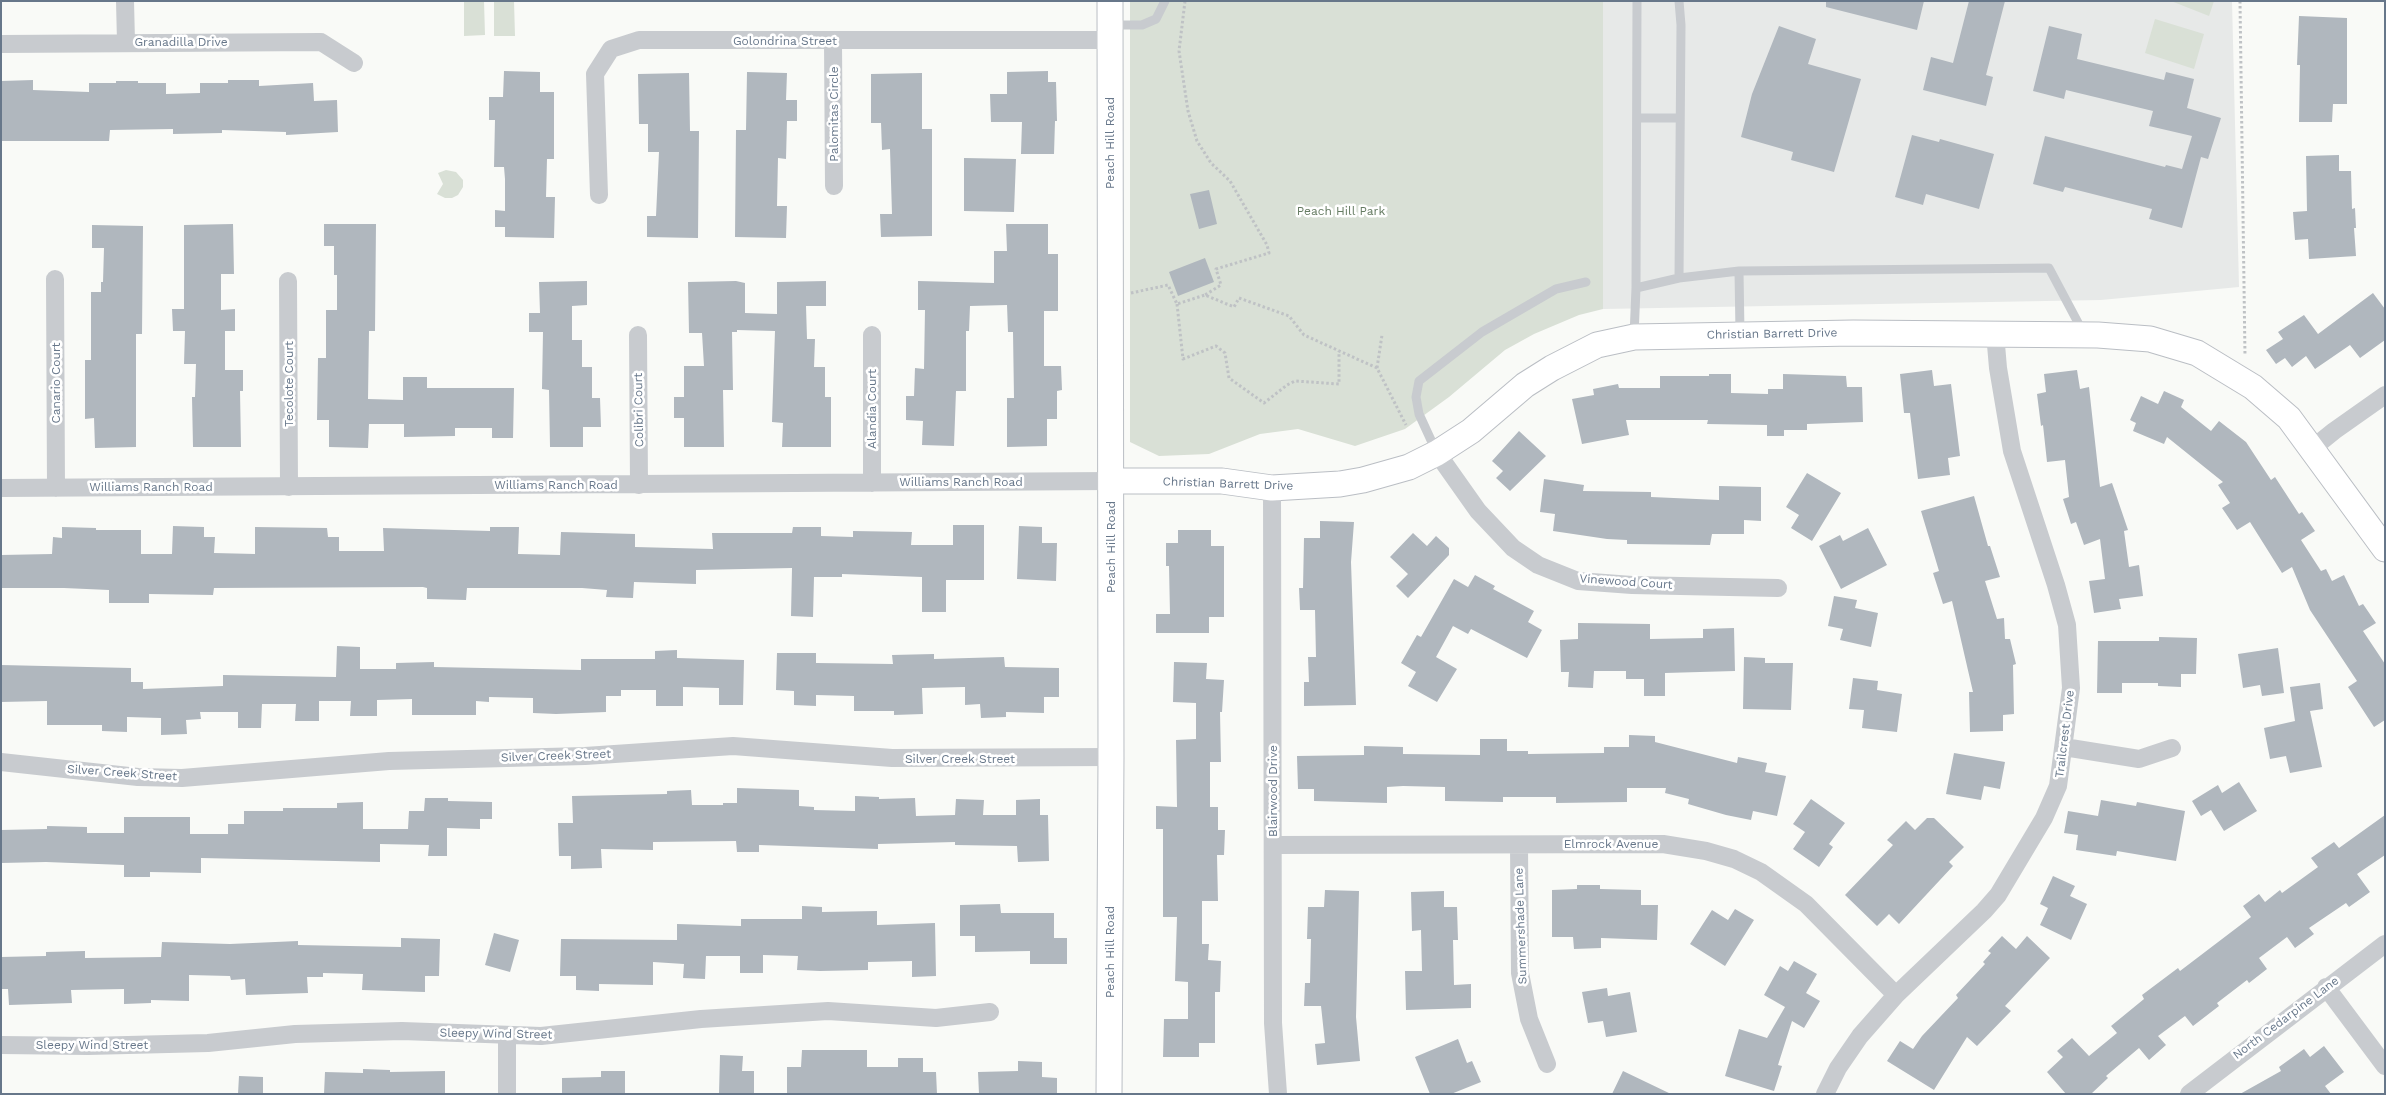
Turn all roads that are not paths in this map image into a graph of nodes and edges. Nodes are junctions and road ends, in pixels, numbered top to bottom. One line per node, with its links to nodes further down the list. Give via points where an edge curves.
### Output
1 (125, 1): 6 (street)
2 (1164, 1): 5 (lane, via 1156,19 1142,25)
3 (1637, 1): 10 (lane)
4 (1679, 1): 11 (lane)
5 (1110, 22): 7 (street, Golondrina Street); 29 (street, Peach Hill Road)
6 (126, 42): 8 (street, Granadilla Drive); 9 (street, Granadilla Drive, via 321,42)
7 (833, 42): 12 (street, Palomitas Circle); 13 (street, Golondrina Street, via 639,40 611,49 596,74)
8 (1, 44)
9 (354, 63)
10 (1637, 118): 11 (lane); 19 (lane)
11 (1680, 118): 15 (lane)
12 (834, 186)
13 (599, 195)
14 (1739, 271): 15 (lane); 22 (lane); 23 (lane, via 2049,268)
15 (1679, 278): 19 (lane)
16 (55, 279): 34 (street, Canario Court)
17 (288, 281): 32 (street, Tecolote Court)
18 (1586, 282): 28 (lane, via 1556,289 1482,332 1420,381 1416,397 1420,414)
19 (1636, 288): 25 (lane)
20 (1995, 333): 22 (street, Christian Barrett Drive); 23 (street, Christian Barrett Drive); 38 (street, Trailcrest Drive, via 2012,451 2066,625 2071,688)
21 (872, 334): 30 (street, Alandia Court)
22 (1740, 334): 25 (street, Christian Barrett Drive)
23 (2084, 334): 27 (street, Christian Barrett Drive, via 2150,339 2197,353 2254,388 2289,418)
24 (638, 335): 31 (street, Colibri Court)
25 (1634, 336): 28 (street, Christian Barrett Drive, via 1598,345 1552,368 1525,385 1471,431)
26 (2385, 395): 27 (street)
27 (2313, 448): 36 (street, Christian Barrett Drive)
28 (1437, 453): 35 (street, Christian Barrett Drive, via 1409,467 1364,480); 37 (street, Vinewood Court, via 1478,511 1513,548 1538,566 1578,581)
29 (1111, 482): 30 (street, Williams Ranch Road); 35 (street, Christian Barrett Drive, via 1222,482); 40 (street, Peach Hill Road)
30 (872, 483): 31 (street, Williams Ranch Road)
31 (639, 484): 32 (street, Williams Ranch Road)
32 (289, 486): 34 (street, Williams Ranch Road)
33 (1, 488): 34 (street, Williams Ranch Road)
34 (56, 488)
35 (1272, 488): 42 (street, Blairwood Drive)
36 (2385, 549)
37 (1778, 588)
38 (2064, 747): 39 (street, via 2139,759); 46 (street, Trailcrest Drive, via 2058,786 2044,818 1998,895)
39 (2172, 748)
40 (1111, 757): 41 (street, Silver Creek Street, via 892,758 733,746 585,756 389,761 182,778 138,777); 53 (street, Peach Hill Road)
41 (1, 762)
42 (1273, 845): 43 (street, Elmrock Avenue); 54 (street, Blairwood Drive, via 1273,1022)
43 (1518, 845): 46 (street, Elmrock Avenue, via 1663,844 1734,859 1761,872 1806,904); 50 (street, Summershade Lane, via 1520,973 1529,1019)
44 (2385, 944): 45 (street, North Cedarpine Lane)
45 (2326, 987): 51 (street); 56 (street, North Cedarpine Lane)
46 (1896, 995): 55 (street, Trailcrest Drive, via 1860,1036)
47 (990, 1012): 48 (street, Sleepy Wind Street, via 936,1018 828,1011 701,1019 542,1036)
48 (507, 1036): 49 (street, Sleepy Wind Street, via 402,1031 295,1034 208,1043); 52 (street)
49 (1, 1045)
50 (1547, 1064)
51 (2385, 1066)
52 (507, 1094)
53 (1109, 1094)
54 (1278, 1094)
55 (1825, 1094)
56 (2189, 1094)

